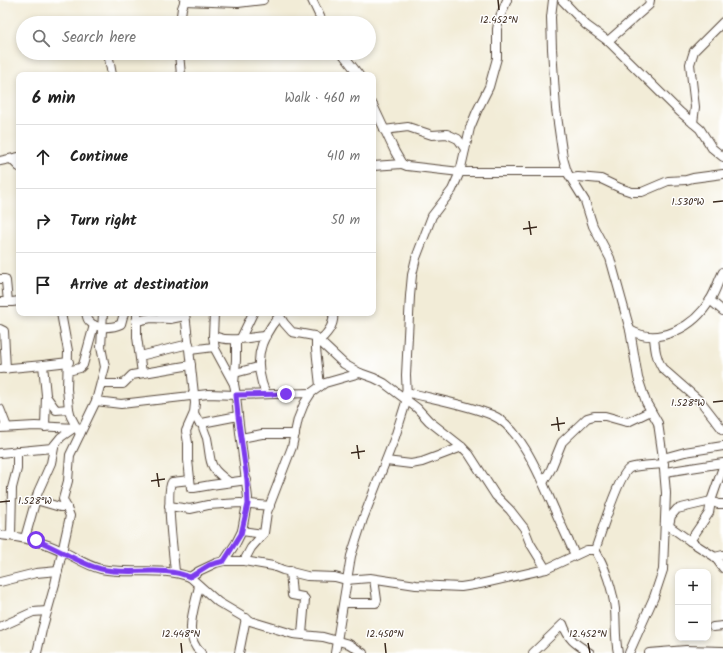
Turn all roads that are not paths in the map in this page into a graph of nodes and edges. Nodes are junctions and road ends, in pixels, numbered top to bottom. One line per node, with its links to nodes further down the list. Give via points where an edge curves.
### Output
1 (263, 0): 7 (street, via 238,4)
2 (312, 0): 9 (street)
3 (507, 0): 21 (street, via 497,29 497,58 488,87 472,122)
4 (553, 0): 29 (street, via 551,23 556,109 562,153)
5 (562, 0): 11 (street, via 586,25)
6 (650, 0): 11 (street, via 648,5)
7 (184, 1): 8 (street)
8 (181, 16)
9 (320, 16)
10 (723, 22): 19 (street, via 694,51 690,64 696,107)
11 (608, 41): 19 (street)
12 (109, 60): 15 (street)
13 (180, 60): 16 (street)
14 (347, 60): 17 (street)
15 (111, 72)
16 (181, 72)
17 (357, 72)
18 (376, 112): 20 (street)
19 (694, 123): 22 (street, via 712,148)
20 (384, 130): 21 (street, via 408,128 432,135 447,134 458,140); 25 (street)
21 (465, 149): 27 (street)
22 (723, 157)
23 (15, 158): 24 (street)
24 (0, 161)
25 (402, 164): 26 (street); 27 (street)
26 (376, 166)
27 (460, 172): 29 (street); 76 (street, via 452,190 432,216 416,258 410,296)
28 (723, 174): 29 (street, via 668,182 642,192 632,192 600,179)
29 (570, 175): 50 (street, via 585,201 593,226 610,258)
30 (723, 272): 32 (street)
31 (0, 279): 34 (street, via 6,281)
32 (710, 300): 35 (street); 53 (street, via 702,313 690,322 672,333)
33 (16, 301): 34 (street)
34 (4, 302)
35 (723, 311)
36 (62, 316): 59 (street)
37 (87, 316): 48 (street, via 88,320)
38 (102, 316): 48 (street)
39 (124, 316): 48 (street, via 120,325)
40 (181, 316): 47 (street, via 170,319)
41 (185, 316): 56 (street)
42 (214, 316): 51 (street)
43 (251, 316): 54 (street)
44 (278, 316): 52 (street)
45 (280, 316): 55 (street, via 292,332 308,334)
46 (334, 316): 55 (street, via 326,335)
47 (136, 317): 58 (street)
48 (98, 326): 64 (street, via 83,365); 68 (street, via 105,366)
49 (0, 329): 63 (street, via 4,332)
50 (630, 330): 53 (street, via 639,335); 80 (street, via 638,378)
51 (213, 336): 54 (street); 57 (street)
52 (266, 336): 54 (street); 62 (street)
53 (654, 337): 87 (street, via 655,351 662,368 702,403)
54 (238, 339): 66 (street)
55 (318, 339): 67 (street, via 344,364); 70 (street, via 316,354)
56 (190, 347): 57 (street); 58 (street); 61 (street)
57 (214, 347): 69 (street)
58 (140, 356): 65 (street)
59 (69, 362): 60 (street); 64 (street)
60 (43, 365): 63 (street); 74 (street)
61 (191, 365): 65 (street); 75 (street)
62 (258, 366): 66 (street); 72 (street)
63 (3, 369)
64 (68, 371): 79 (street)
65 (142, 373): 68 (street, via 132,375 123,384)
66 (236, 373): 69 (street)
67 (360, 373): 70 (street); 76 (street, via 379,380)
68 (101, 384): 77 (street)
69 (234, 384): 73 (street)
70 (320, 386): 71 (street)
71 (311, 393): 72 (street); 88 (street, via 298,419)
72 (266, 394): 73 (street)
73 (236, 395): 75 (street, via 223,393); 82 (street)
74 (46, 396): 79 (street, via 56,410); 84 (street)
75 (195, 396): 77 (street, via 121,404); 81 (street)
76 (406, 396): 91 (street, via 429,422); 95 (street); 102 (street, via 493,415 513,430)
77 (96, 400): 86 (street)
78 (0, 409): 85 (street)
79 (69, 409): 86 (street)
80 (651, 411): 97 (street, via 658,423); 102 (street, via 628,422 605,416 588,418 562,442)
81 (194, 413): 83 (street, via 199,423); 99 (street, via 186,431)
82 (238, 416): 83 (street); 89 (street)
83 (202, 423): 101 (street, via 211,465)
84 (45, 427): 85 (street); 86 (street)
85 (4, 428)
86 (77, 430): 92 (street, via 61,437); 109 (street, via 69,458 68,481 63,498)
87 (723, 430)
88 (295, 434): 89 (street, via 262,434); 108 (street)
89 (241, 438): 100 (street)
90 (723, 446): 97 (street, via 685,452)
91 (462, 447): 95 (street, via 422,462 411,464); 123 (street, via 496,496 524,528)
92 (54, 448): 93 (street); 103 (street)
93 (17, 451): 94 (street); 114 (street)
94 (0, 453)
95 (386, 461): 130 (street, via 353,548)
96 (723, 463): 97 (street)
97 (664, 465): 110 (street); 117 (street, via 627,470 617,489)
98 (723, 467): 104 (street)
99 (190, 480): 101 (street, via 192,489); 107 (street, via 170,483)
100 (247, 480): 101 (street); 105 (street)
101 (230, 482)
102 (543, 483): 119 (street)
103 (36, 500): 109 (street); 115 (street)
104 (711, 502): 106 (street); 110 (street, via 677,509); 116 (street, via 709,513)
105 (248, 504): 107 (street, via 223,504 186,509); 108 (street); 111 (street)
106 (723, 504)
107 (170, 506): 127 (street)
108 (270, 506): 112 (street)
109 (67, 507): 118 (street, via 70,516)
110 (667, 524): 116 (street); 151 (street, via 660,582)
111 (242, 531): 112 (street); 121 (street)
112 (263, 534): 122 (street)
113 (0, 535): 114 (street)
114 (10, 536): 115 (street)
115 (25, 538): 118 (street)
116 (690, 541): 120 (street)
117 (595, 550): 119 (street); 150 (street, via 612,592)
118 (62, 551): 125 (street); 127 (street, via 101,569)
119 (575, 555): 123 (street)
120 (719, 556): 124 (street)
121 (224, 561): 122 (street); 128 (street, via 209,565)
122 (244, 561): 126 (street)
123 (546, 568): 129 (street, via 461,587 416,585)
124 (723, 568)
125 (58, 571): 131 (street, via 36,573); 134 (street)
126 (290, 571): 130 (street, via 307,576); 139 (street, via 292,595 303,596 305,599)
127 (175, 572): 128 (street)
128 (190, 577): 132 (street)
129 (374, 579): 130 (street); 133 (street, via 377,602 375,604)
130 (346, 580): 133 (street)
131 (0, 582)
132 (199, 586): 135 (street, via 218,602); 144 (street, via 190,634)
133 (344, 603): 140 (street)
134 (47, 611): 137 (street, via 33,612); 143 (street)
135 (246, 618): 139 (street, via 283,631); 145 (street)
136 (723, 626): 138 (street)
137 (0, 627)
138 (713, 627)
139 (302, 634): 140 (street)
140 (337, 642): 146 (street); 147 (street, via 353,646)
141 (723, 651): 142 (street)
142 (686, 652): 152 (street)
143 (37, 653)
144 (201, 653)
145 (239, 653)
146 (335, 653)
147 (363, 653)
148 (533, 653): 149 (street, via 563,624 572,642)
149 (589, 653)
150 (618, 653)
151 (629, 653)
152 (649, 653)

